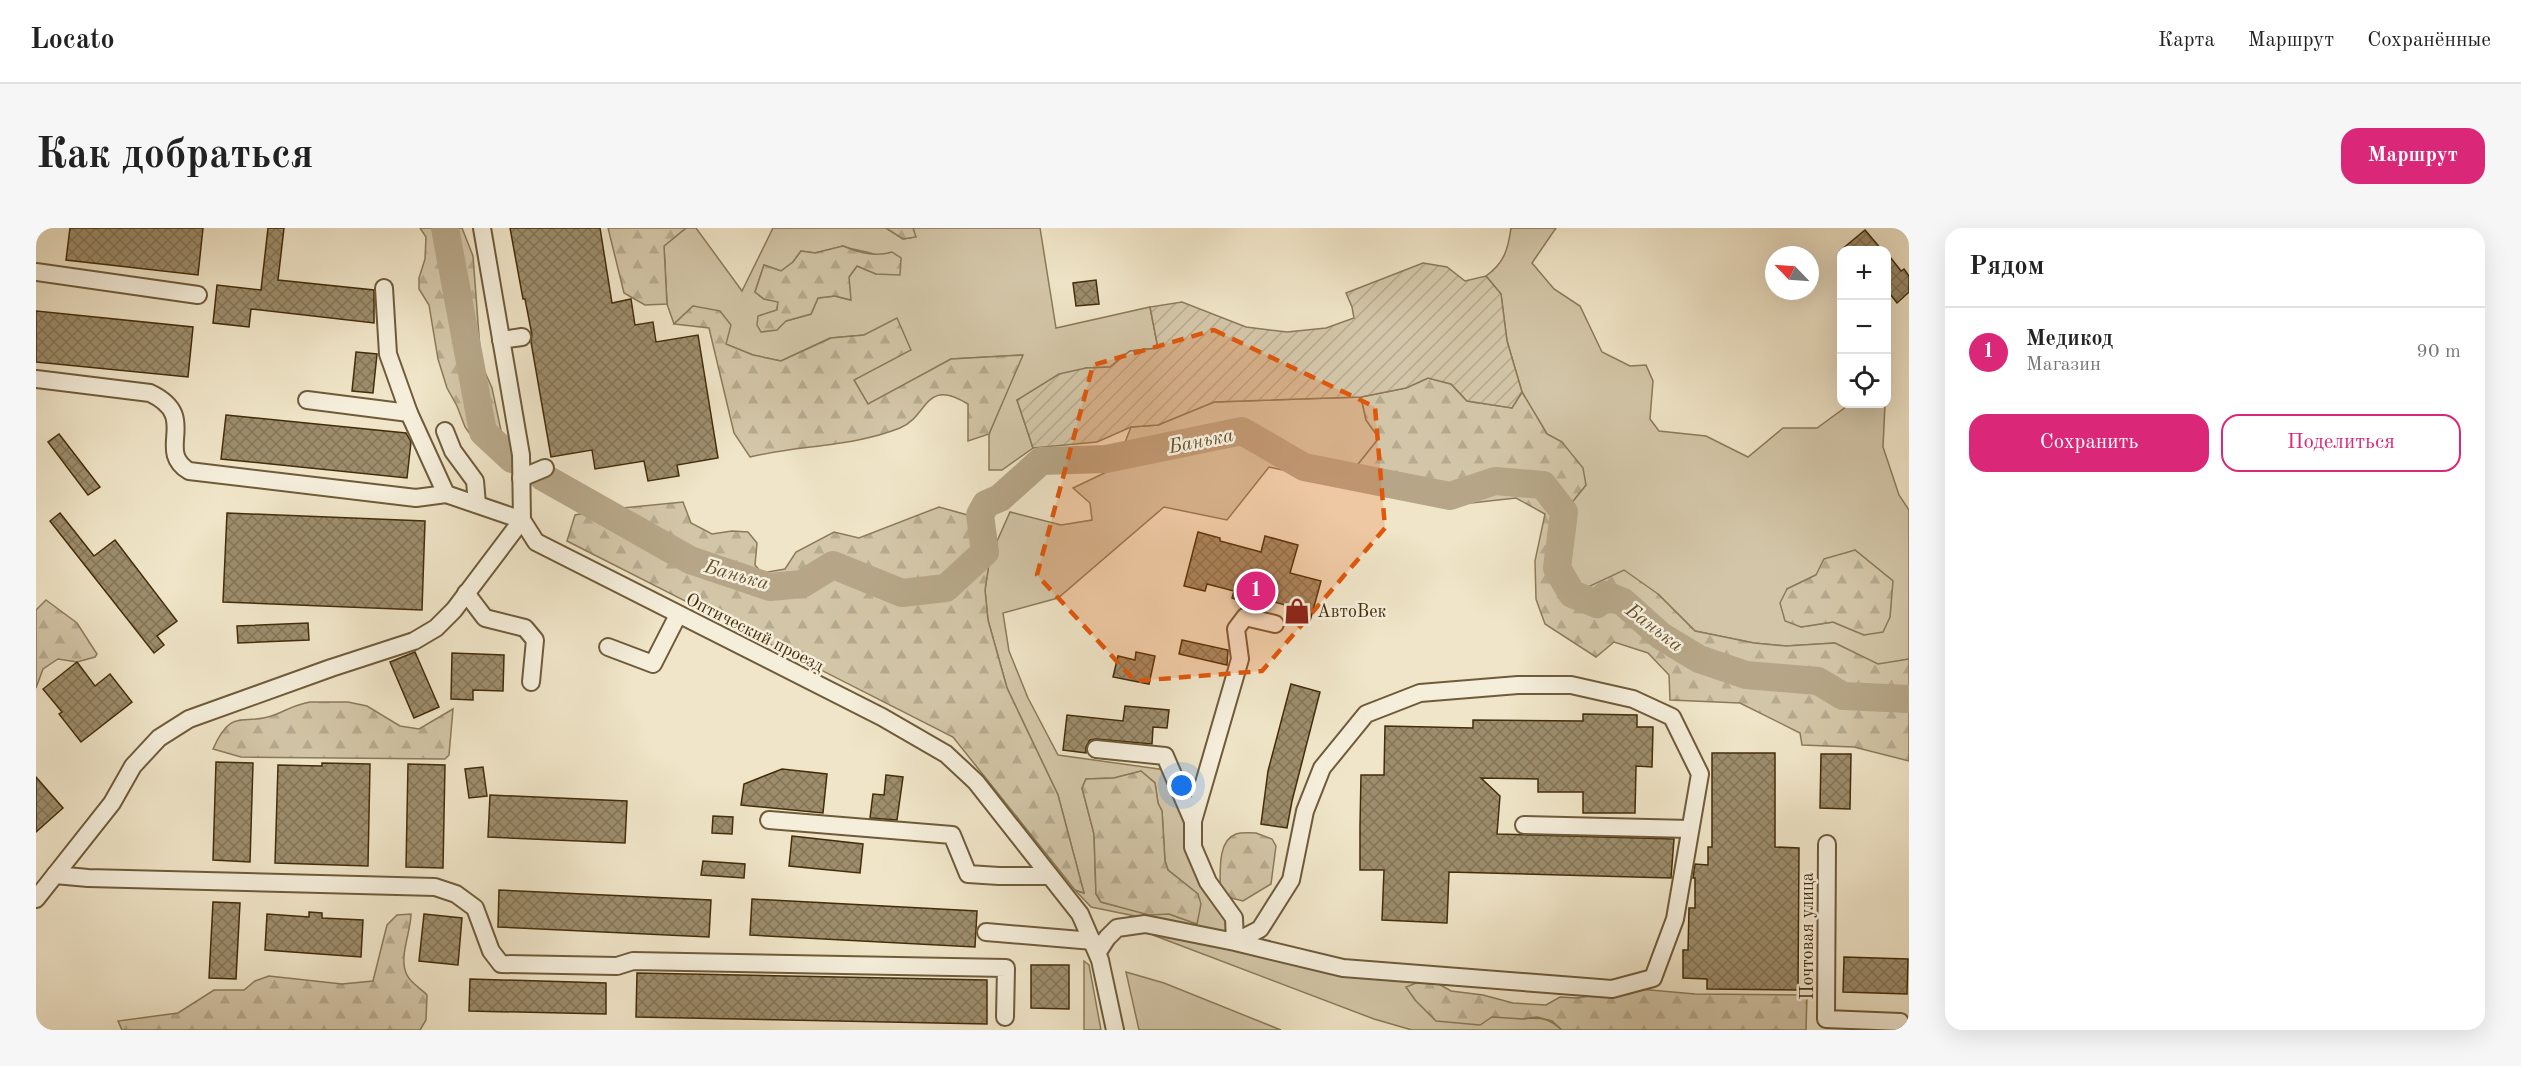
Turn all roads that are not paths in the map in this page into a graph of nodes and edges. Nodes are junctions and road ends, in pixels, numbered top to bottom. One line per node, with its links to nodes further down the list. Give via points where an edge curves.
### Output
1 (482, 228): 6 (street)
2 (36, 272): 4 (street)
3 (384, 288): 9 (street, via 388,354)
4 (198, 295)
5 (522, 337): 6 (street)
6 (501, 340): 12 (street, via 521,455)
7 (36, 379): 13 (street, via 150,393 162,399 173,409 176,419 175,454 179,465 189,471 416,498)
8 (307, 400): 9 (street)
9 (409, 413): 13 (street)
10 (446, 431): 14 (street, via 453,451 475,481)
11 (545, 468): 12 (street)
12 (521, 478): 15 (street)
13 (446, 494): 14 (street)
14 (477, 504): 15 (street)
15 (522, 520): 16 (street); 17 (street, Оптический проезд, via 536,542)
16 (466, 593): 20 (street, via 485,618 525,628 535,640); 27 (street, via 436,628 414,641 189,719 159,738 133,766 112,803)
17 (678, 615): 19 (street, via 653,664); 28 (street, Оптический проезд, via 882,717 946,754 976,782)
18 (1275, 624): 23 (street, via 1245,616 1236,629 1240,658)
19 (608, 647)
20 (531, 682)
21 (1096, 748): 23 (street, via 1165,756)
22 (769, 820): 28 (street, via 952,836 968,874)
23 (1193, 821): 31 (street, via 1193,847 1208,882 1234,918)
24 (1524, 825): 25 (street)
25 (1690, 830): 31 (street, via 1676,919 1653,978 1612,989 1343,968); 31 (street, via 1700,774 1672,717 1633,699 1571,685 1420,693 1366,714 1322,768 1305,811 1291,880 1260,929)
26 (1827, 844): 35 (street, Почтовая улица, via 1826,1019 1900,1022)
27 (55, 874): 29 (street); 33 (street, via 435,887 456,894 475,908 491,951 501,964 616,966 633,961 1006,968)
28 (1050, 876): 32 (street, Оптический проезд, via 1080,914)
29 (36, 899)
30 (986, 932): 32 (street)
31 (1235, 942): 32 (street, via 1145,924 1117,928)
32 (1095, 947): 34 (street, Оптический проезд)
33 (1005, 1017)
34 (1115, 1030)
35 (1903, 1030)

